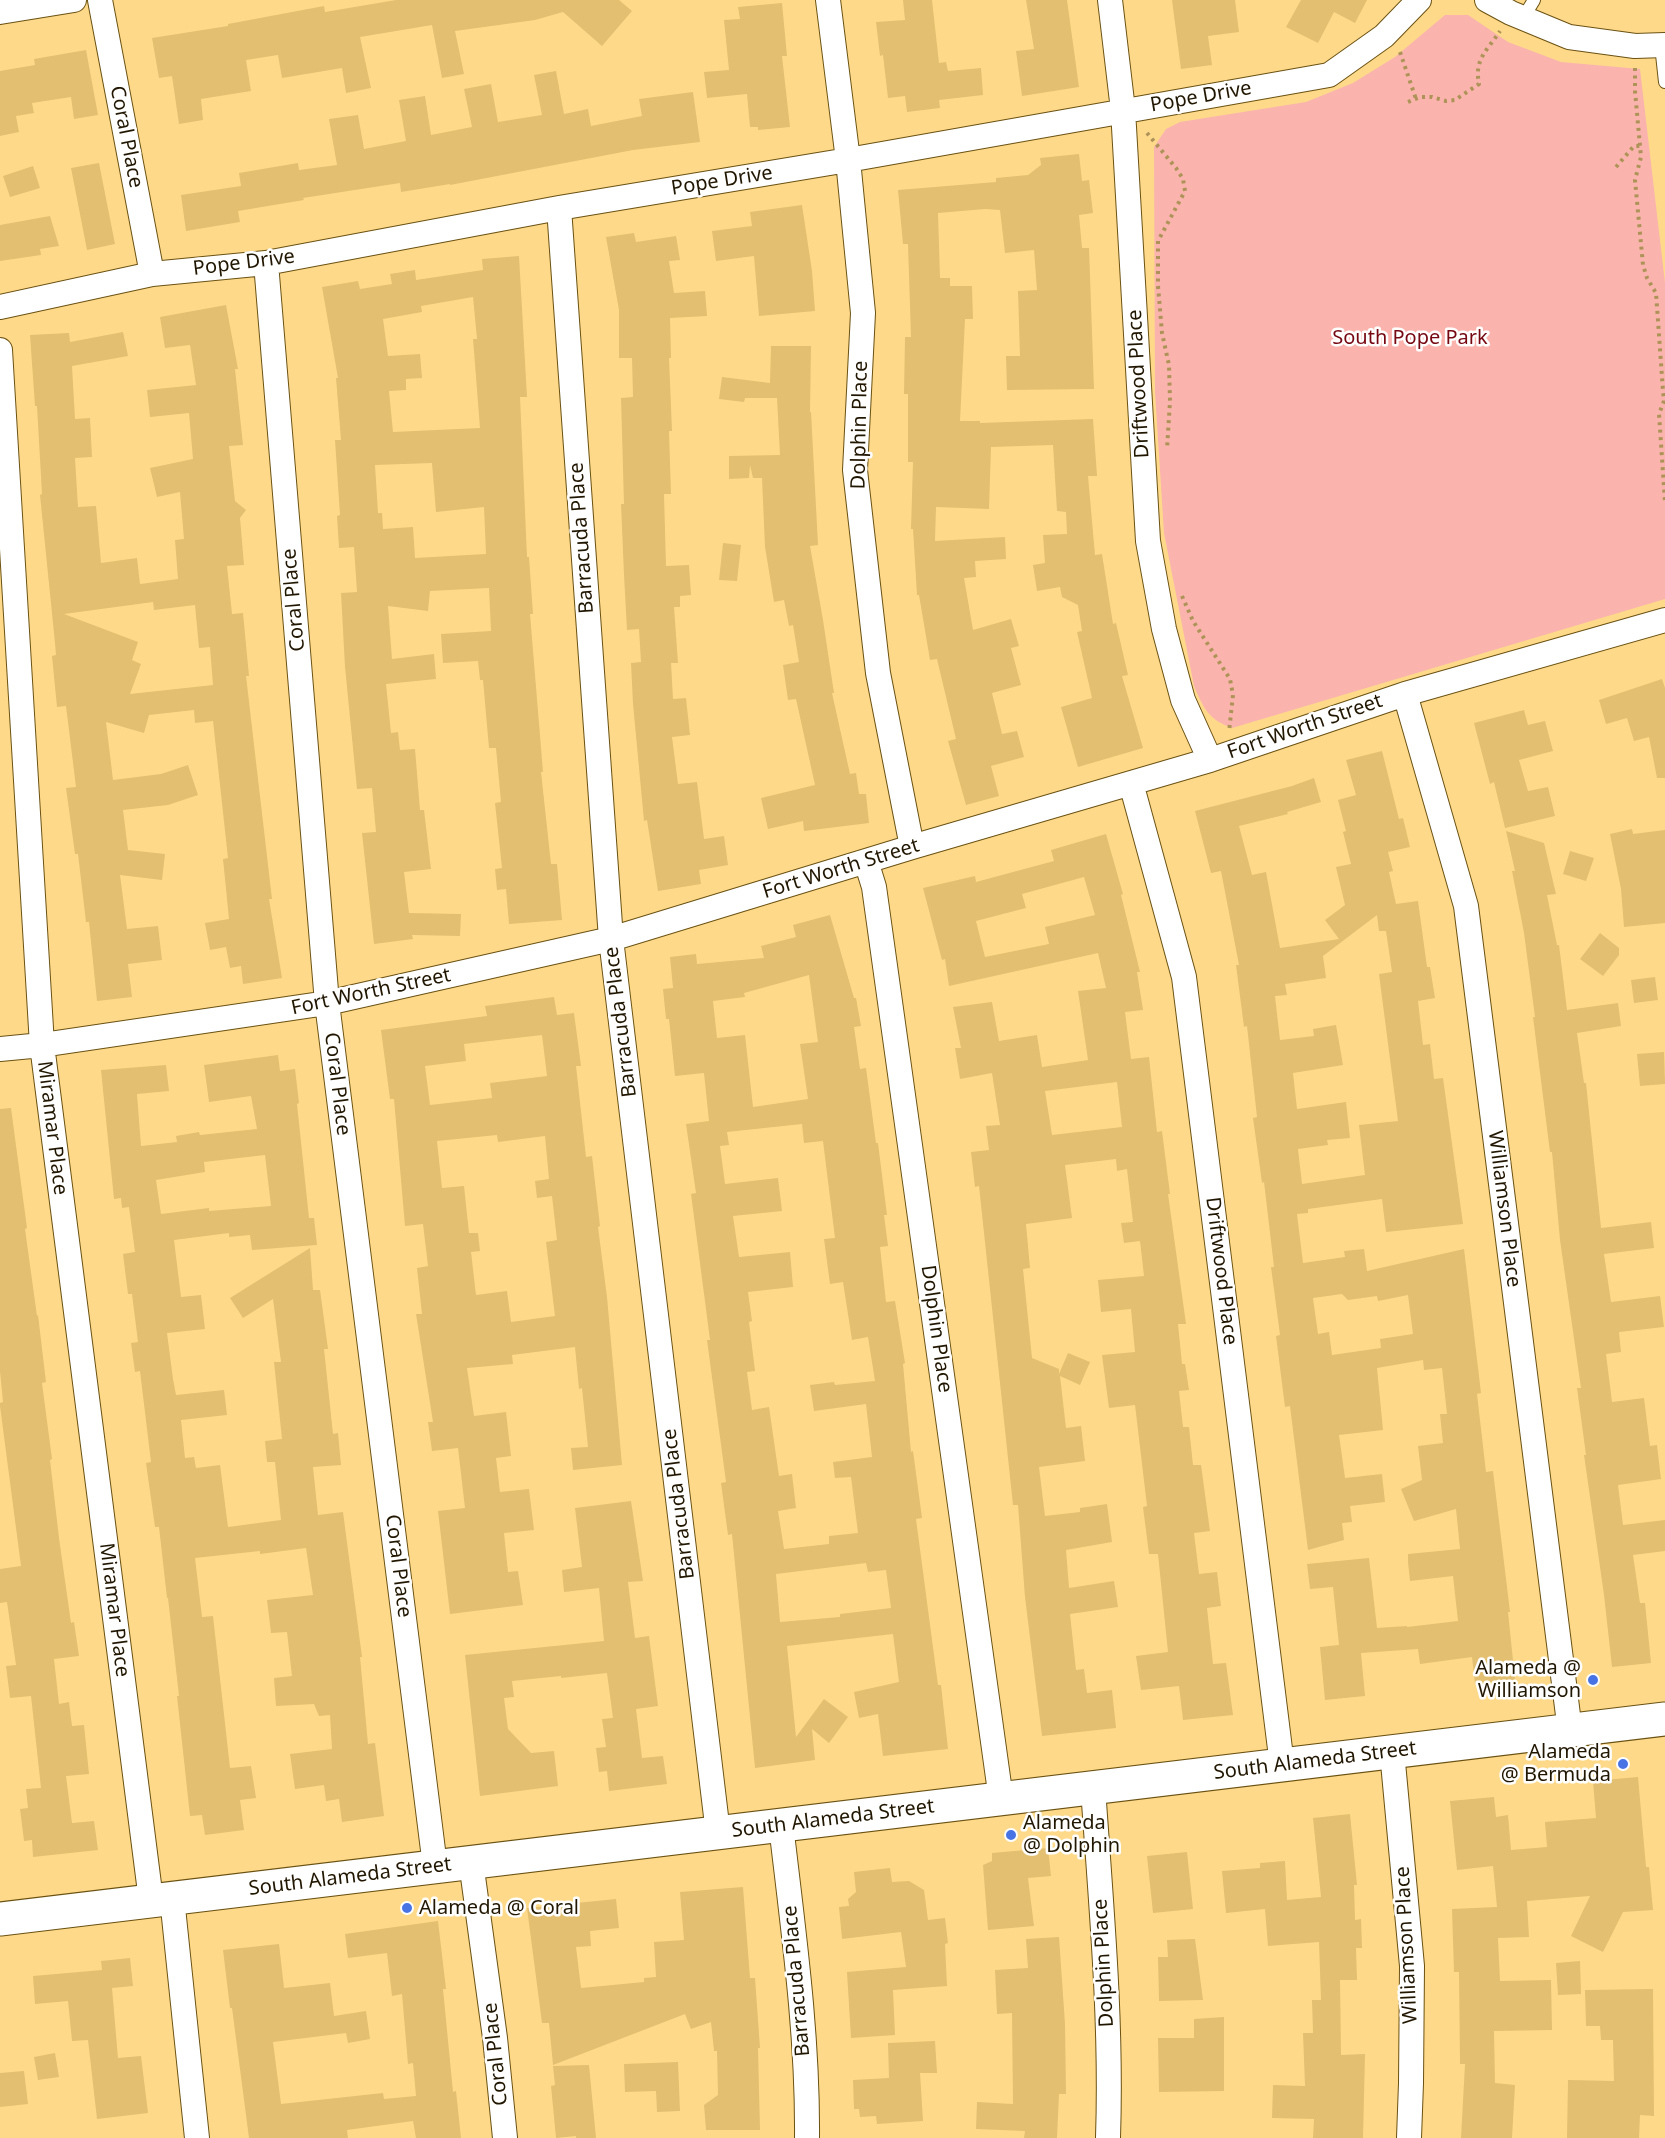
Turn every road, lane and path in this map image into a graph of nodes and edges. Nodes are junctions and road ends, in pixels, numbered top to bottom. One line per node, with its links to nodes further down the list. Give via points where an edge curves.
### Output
1 (74, 0): 8 (street)
2 (100, 0): 21 (street, Coral Place)
3 (828, 0): 17 (street, Dolphin Place)
4 (1110, 0): 15 (street, Driftwood Place)
5 (1419, 0): 9 (street, Pope Drive)
6 (1487, 0): 7 (street)
7 (1523, 10): 11 (street, via 1569,37); 13 (path, via 1481,59 1477,71 1479,84 1455,100)
8 (0, 12)
9 (1391, 29): 13 (path); 15 (street, Pope Drive, via 1329,75)
10 (1663, 45): 11 (street); 12 (lane)
11 (1635, 46): 16 (path)
12 (1665, 82)
13 (1416, 99): 14 (path)
14 (1408, 102)
15 (1125, 110): 17 (street, Pope Drive); 24 (path, via 1176,168 1185,191 1158,241 1162,333 1169,365); 29 (street, Driftwood Place, via 1148,541 1164,629 1183,700)
16 (1641, 146): 18 (path, via 1634,146); 25 (path, via 1635,180 1643,266 1656,293 1664,391 1659,414)
17 (848, 160): 19 (street, Pope Drive); 31 (street, Dolphin Place, via 863,313 855,470 878,674)
18 (1616, 167)
19 (559, 208): 20 (street, Pope Drive); 33 (street, Barracuda Place)
20 (266, 263): 21 (street, Pope Drive); 34 (street, Coral Place)
21 (152, 274): 22 (street, Pope Drive)
22 (0, 307)
23 (0, 350): 35 (street, Miramar Place)
24 (1165, 456)
25 (1665, 502)
26 (1180, 586): 29 (path, via 1193,621 1230,679 1233,695)
27 (1665, 620): 28 (street, Fort Worth Street)
28 (1404, 694): 29 (street, Fort Worth Street); 38 (street, Williamson Place, via 1466,906)
29 (1219, 757): 30 (street, Fort Worth Street)
30 (1131, 783): 31 (street, Fort Worth Street); 40 (street, Driftwood Place, via 1184,977)
31 (912, 847): 32 (street, Fort Worth Street)
32 (866, 861): 33 (street, Fort Worth Street); 42 (street, Dolphin Place, via 874,887)
33 (611, 939): 34 (street, Fort Worth Street); 44 (street, Barracuda Place)
34 (327, 1004): 35 (street, Fort Worth Street); 46 (street, Coral Place)
35 (42, 1045): 36 (street, Fort Worth Street); 47 (street, Miramar Place)
36 (0, 1049)
37 (1665, 1719): 38 (main road, South Alameda Street)
38 (1570, 1731): 39 (main road, South Alameda Street)
39 (1392, 1752): 40 (main road, South Alameda Street); 53 (street, Williamson Place, via 1412,1966)
40 (1282, 1765): 41 (main road, South Alameda Street)
41 (1093, 1788): 42 (main road, South Alameda Street); 52 (street, Dolphin Place, via 1106,1972)
42 (1002, 1799): 43 (main road, South Alameda Street)
43 (781, 1825): 44 (main road, South Alameda Street); 51 (street, Barracuda Place, via 799,1977)
44 (718, 1833): 45 (main road, South Alameda Street)
45 (471, 1862): 46 (main road, South Alameda Street); 50 (street, Coral Place)
46 (435, 1866): 47 (main road, South Alameda Street)
47 (162, 1899): 48 (main road, South Alameda Street); 49 (street, Miramar Place)
48 (0, 1919)
49 (197, 2138)
50 (505, 2138)
51 (807, 2138)
52 (1108, 2138)
53 (1409, 2138)

